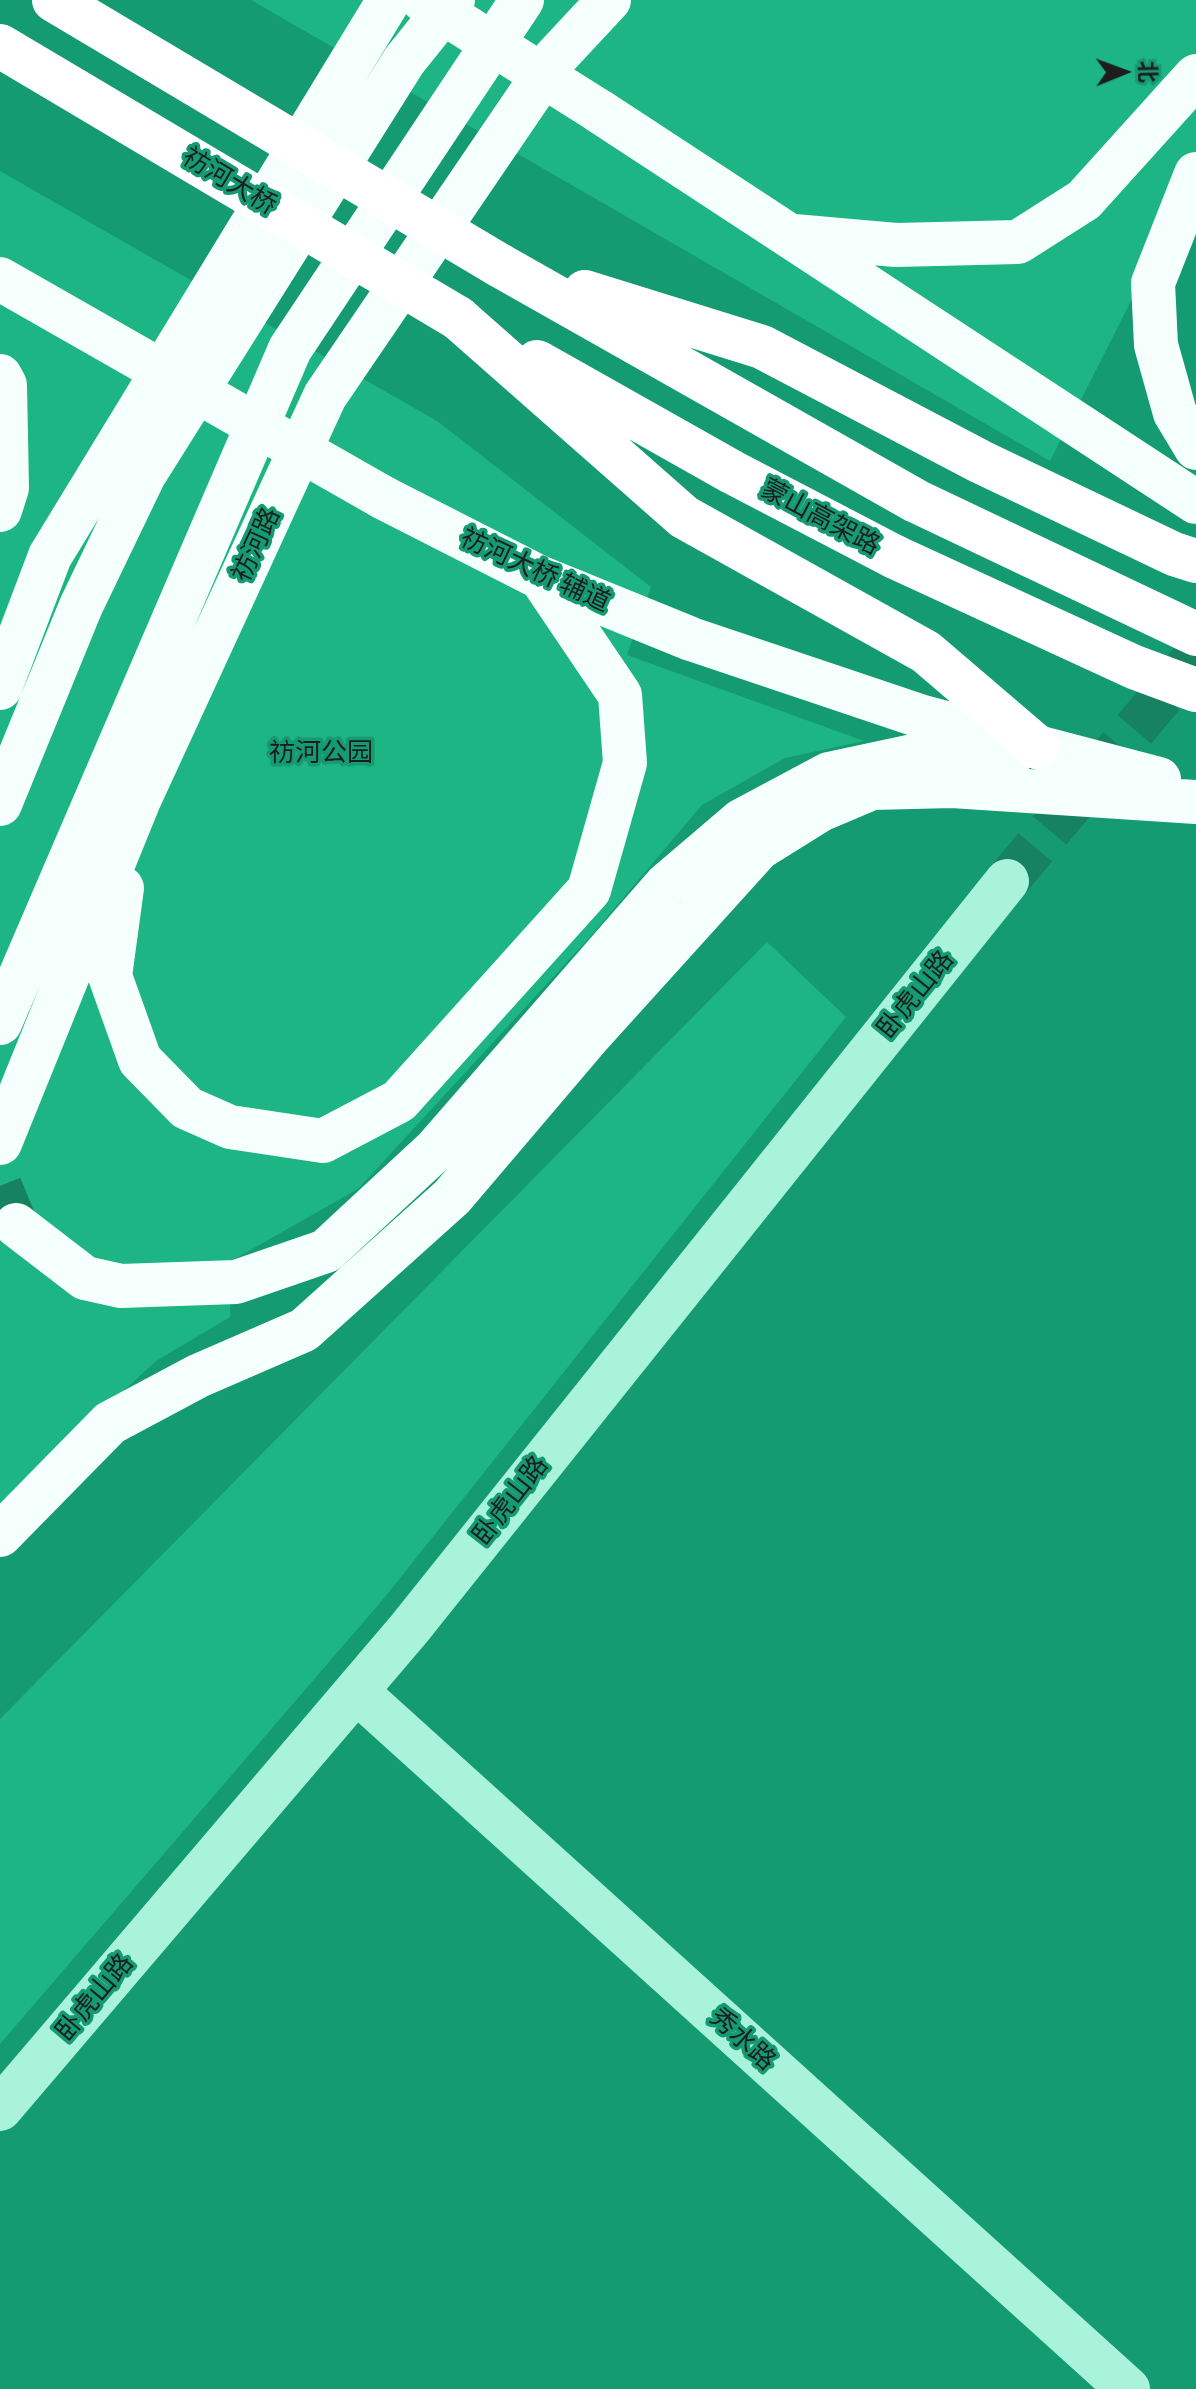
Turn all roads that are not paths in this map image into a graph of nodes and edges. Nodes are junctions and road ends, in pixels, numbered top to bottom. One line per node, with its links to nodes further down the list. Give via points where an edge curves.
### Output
1 (54, 0): 12 (highway, bridge)
2 (389, 0): 23 (main road, via 50,556)
3 (423, 0): 11 (main road, bridge)
4 (453, 0): 30 (main road, via 404,61 144,475 81,606)
5 (522, 0): 32 (main road, 祊河路, via 290,349)
6 (609, 0): 28 (main road, 祊河路, via 555,58 325,396)
7 (0, 46): 15 (highway, 祊河大桥, bridge)
8 (1196, 76): 11 (main road, via 1084,200 1018,242 896,245)
9 (1196, 174): 14 (main road)
10 (1196, 233): 14 (main road)
11 (790, 235): 18 (main road)
12 (499, 265): 20 (highway, via 762,347 981,462); 22 (highway, via 916,501)
13 (0, 279): 21 (main road, 祊河大桥 辅道, bridge, via 384,498)
14 (1153, 283): 17 (main road, via 1156,345 1175,413)
15 (458, 318): 24 (highway, 蒙山高架路, bridge, via 895,557 1134,667); 25 (highway, via 684,517 926,652)
16 (0, 376): 19 (main road, via 5,385 7,488)
17 (1196, 448)
18 (1196, 502)
19 (0, 510)
20 (1196, 561)
21 (541, 578): 25 (main road, 祊河大桥 辅道, via 705,644 923,717); 28 (main road, via 620,695 625,763 589,890 399,1101 323,1141 230,1127 187,1108 140,1060 110,976)
22 (1196, 634)
23 (0, 688)
24 (1196, 690)
25 (1037, 747): 26 (main road, 祊河大桥 辅道)
26 (1111, 768): 27 (main road); 34 (main road, via 927,753 829,774 741,821 666,885 435,1150 326,1251 236,1282 121,1286 85,1278)
27 (1196, 787)
28 (139, 800): 33 (main road, 祊河路)
29 (1196, 802): 35 (main road, via 952,786 872,788 820,810 759,848 452,1197 304,1330 198,1376 110,1423)
30 (0, 804)
31 (1007, 881): 36 (street, 卧虎山路)
32 (0, 1023)
33 (0, 1143)
34 (16, 1225)
35 (0, 1535)
36 (356, 1691): 37 (street, 卧虎山路); 38 (street, 秀水路)
37 (0, 2109)
38 (1128, 2389)

